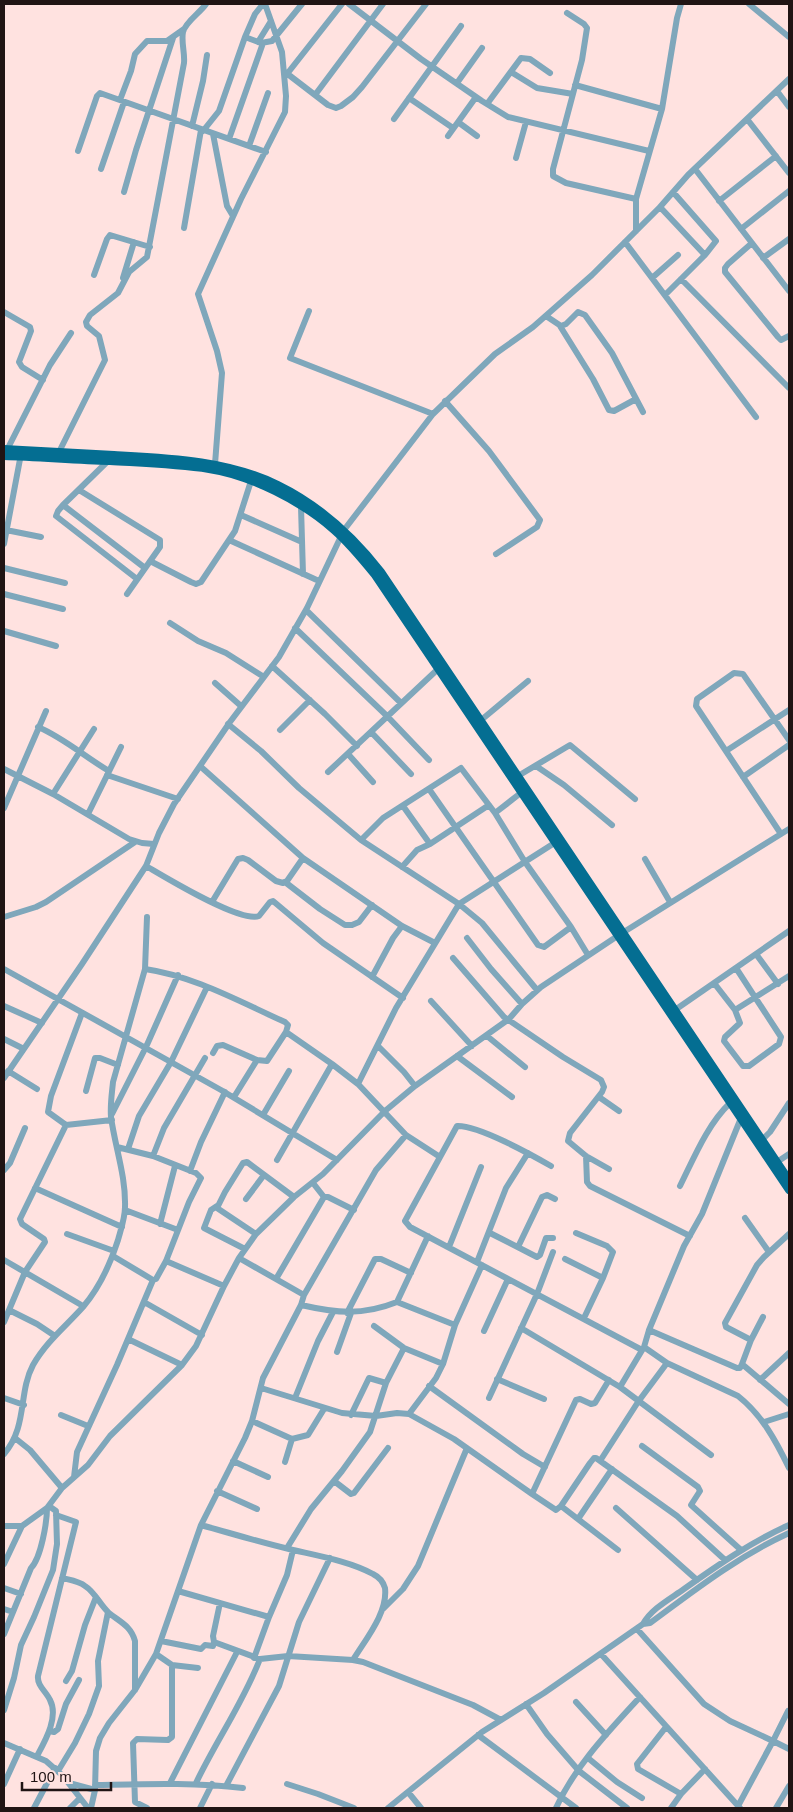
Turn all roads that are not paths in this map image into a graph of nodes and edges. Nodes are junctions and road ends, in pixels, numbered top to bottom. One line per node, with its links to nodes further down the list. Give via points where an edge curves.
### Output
1 (206, 4): 14 (street)
2 (264, 4): 12 (street); 15 (street)
3 (302, 4): 16 (street)
4 (342, 4): 25 (street)
5 (349, 4): 11 (street)
6 (383, 4): 11 (street)
7 (426, 4): 19 (street)
8 (681, 4): 39 (street)
9 (750, 4): 17 (street)
10 (567, 13): 29 (street, via 588,31)
11 (371, 20): 19 (street); 33 (street)
12 (271, 21): 16 (street); 20 (street)
13 (461, 26): 23 (street)
14 (184, 29): 18 (street); 43 (street, via 185,55)
15 (245, 36): 20 (street); 47 (street, via 219,111)
16 (277, 36): 20 (street, via 272,41); 25 (street)
17 (789, 37)
18 (172, 38): 36 (street, via 147,41 137,51); 40 (street)
19 (398, 41): 23 (street); 33 (street, via 362,87 342,106 332,107)
20 (261, 43): 52 (street)
21 (482, 48): 28 (street)
22 (207, 55): 46 (street)
23 (432, 66): 28 (street); 35 (street)
24 (511, 72): 26 (street, via 524,57); 32 (street, via 537,88); 37 (street)
25 (286, 73): 33 (street); 55 (street, via 285,112)
26 (550, 73)
27 (789, 79): 30 (street)
28 (457, 84): 34 (street)
29 (575, 85): 32 (street); 39 (street)
30 (777, 91): 38 (street); 42 (street)
31 (268, 92): 53 (street)
32 (573, 94): 48 (street)
33 (315, 95)
34 (476, 97): 37 (street); 45 (street)
35 (409, 98): 41 (street); 45 (street)
36 (122, 101): 40 (street); 54 (street, via 98,94); 59 (street)
37 (487, 104): 44 (street, via 508,117)
38 (789, 107)
39 (662, 109): 56 (street)
40 (149, 111): 43 (street); 63 (street)
41 (394, 119)
42 (748, 119): 57 (street); 60 (street)
43 (173, 120): 46 (street); 76 (street)
44 (526, 122): 48 (street); 58 (street)
45 (456, 125): 50 (street); 51 (street)
46 (192, 126): 47 (street)
47 (202, 130): 49 (street); 69 (street)
48 (563, 131): 56 (street); 65 (street, via 552,173 555,178)
49 (213, 134): 52 (street); 68 (street, via 227,206)
50 (448, 136)
51 (477, 136)
52 (229, 140): 53 (street)
53 (249, 146): 55 (street)
54 (78, 151)
55 (266, 152): 68 (street)
56 (649, 152): 65 (street)
57 (776, 156): 61 (street); 66 (street)
58 (516, 158)
59 (101, 169)
60 (694, 169): 64 (street); 66 (street)
61 (789, 173)
62 (789, 191): 70 (street)
63 (124, 192)
64 (673, 192): 67 (street); 78 (street, via 716,240)
65 (636, 199): 71 (street)
66 (719, 201): 70 (street)
67 (660, 207): 71 (street); 78 (street)
68 (233, 216): 103 (street, via 198,294 222,373)
69 (184, 228)
70 (741, 229): 75 (street)
71 (636, 231): 74 (street)
72 (789, 239): 79 (street)
73 (134, 242): 76 (street); 80 (street, via 108,236); 84 (street)
74 (625, 242): 81 (street); 88 (street)
75 (752, 243): 79 (street); 91 (street, via 728,264 726,272 778,337 782,340)
76 (150, 247): 84 (street, via 146,259 129,272)
77 (678, 255): 81 (street)
78 (705, 255): 82 (street)
79 (763, 258): 83 (street)
80 (94, 275)
81 (652, 278): 85 (street)
82 (681, 279): 85 (street); 93 (street)
83 (788, 289)
84 (118, 293): 100 (street, via 90,315 86,322 100,338 104,360)
85 (665, 295): 98 (street)
86 (309, 311): 97 (street, via 290,358)
87 (4, 312): 92 (street, via 31,328 19,362)
88 (546, 316): 89 (street); 95 (street, via 495,354)
89 (560, 326): 94 (street, via 609,410 614,411); 94 (street, via 578,312 585,315 612,353)
90 (71, 333): 92 (street)
91 (789, 336)
92 (42, 380): 99 (street)
93 (789, 388)
94 (636, 399): 96 (street)
95 (445, 400): 97 (street); 115 (street, via 489,451 540,520 538,527)
96 (643, 412)
97 (433, 414): 110 (street)
98 (756, 417)
99 (5, 452): 101 (main road)
100 (60, 452): 101 (main road); 103 (main road, via 170,458)
101 (22, 453): 102 (main road); 109 (street)
102 (108, 461): 104 (main road, via 211,469); 105 (street)
103 (214, 464): 110 (main road, via 277,485 310,504)
104 (251, 481): 107 (main road); 108 (street)
105 (79, 490): 106 (street); 116 (street, via 159,539 161,545)
106 (64, 505): 118 (street); 120 (street, via 56,513 57,517)
107 (301, 507): 110 (main road); 113 (street)
108 (241, 515): 112 (street); 113 (street)
109 (6, 530): 111 (street); 114 (street)
110 (342, 533): 121 (street); 132 (main road, via 375,575); 143 (main road, via 362,548 381,572)
111 (41, 537)
112 (229, 540): 116 (street, via 204,580 198,584); 119 (street)
113 (302, 542): 119 (street)
114 (4, 544)
115 (496, 554)
116 (150, 561): 118 (street)
117 (4, 568): 122 (street)
118 (145, 568): 120 (street)
119 (303, 574): 121 (street)
120 (137, 579): 124 (street)
121 (319, 581): 126 (street)
122 (65, 583)
123 (4, 594): 125 (street)
124 (127, 594)
125 (63, 609)
126 (306, 610): 128 (street); 137 (street)
127 (170, 622): 133 (street)
128 (295, 628): 131 (street); 141 (street)
129 (4, 631): 130 (street)
130 (56, 646)
131 (272, 666): 133 (street); 136 (street)
132 (438, 669): 137 (street); 168 (main road)
133 (264, 677): 138 (street)
134 (528, 681): 143 (street)
135 (215, 683): 138 (street)
136 (310, 700): 147 (street); 151 (street)
137 (401, 703): 141 (street)
138 (242, 706): 144 (street)
139 (789, 710): 142 (street)
140 (46, 711): 145 (street)
141 (387, 716): 148 (street); 156 (street)
142 (775, 720): 149 (street); 153 (street); 153 (street, via 746,677 734,673 699,697 696,703)
143 (480, 721): 164 (main road)
144 (228, 724): 157 (street); 181 (street)
145 (38, 727): 154 (street); 163 (street)
146 (94, 729): 154 (street)
147 (280, 730)
148 (371, 732): 151 (street); 162 (street)
149 (789, 740)
150 (789, 745): 165 (street)
151 (357, 746): 155 (street)
152 (121, 747): 161 (street)
153 (726, 751): 165 (street)
154 (79, 752): 161 (street); 169 (street)
155 (348, 754): 160 (street); 166 (street)
156 (429, 760)
157 (200, 766): 170 (street); 186 (street)
158 (536, 766): 164 (street); 171 (street, via 572,746); 177 (street)
159 (4, 769): 163 (street)
160 (328, 772)
161 (108, 773): 170 (street); 176 (street)
162 (411, 774)
163 (17, 776): 169 (street); 174 (street)
164 (518, 776): 202 (main road)
165 (743, 777): 180 (street)
166 (373, 782)
167 (430, 789): 172 (street, via 460,768); 173 (street); 178 (street)
168 (522, 792): 175 (street); 183 (main road)
169 (54, 794): 176 (street)
170 (178, 799): 184 (street)
171 (635, 799)
172 (489, 805): 175 (street); 178 (street)
173 (403, 806): 181 (street, via 383,818); 185 (street)
174 (4, 808)
175 (495, 813): 188 (street)
176 (88, 814): 182 (street)
177 (612, 825)
178 (456, 826): 185 (street); 192 (street)
179 (789, 829): 180 (street)
180 (781, 834): 194 (street)
181 (360, 840): 190 (street)
182 (135, 842): 184 (street); 197 (street, via 46,902)
183 (556, 842): 188 (street); 202 (main road)
184 (154, 844): 189 (street)
185 (430, 844): 190 (street, via 417,850)
186 (302, 858): 191 (street); 196 (street)
187 (645, 859): 194 (street)
188 (525, 862): 192 (street); 200 (street)
189 (146, 866): 193 (street); 220 (street)
190 (402, 867): 195 (street)
191 (285, 882): 193 (street, via 276,881 248,860 240,858); 196 (street, via 345,925 360,922)
192 (494, 882): 195 (street); 200 (street, via 540,946 544,947)
193 (212, 902): 213 (street, via 256,918 271,901)
194 (670, 902): 202 (street)
195 (459, 904): 204 (street); 217 (street, via 482,923)
196 (372, 905): 199 (street)
197 (4, 917)
198 (147, 917): 210 (street)
199 (402, 926): 204 (street); 213 (street)
200 (571, 927): 206 (street)
201 (789, 931): 205 (street)
202 (621, 933): 206 (street); 225 (main road)
203 (467, 938): 222 (street)
204 (436, 943): 218 (street)
205 (756, 954): 208 (street); 215 (street)
206 (588, 955): 217 (street)
207 (453, 958): 227 (street)
208 (736, 968): 214 (street); 219 (street)
209 (4, 969): 220 (street)
210 (145, 969): 211 (street); 232 (street)
211 (178, 976): 216 (street); 235 (street)
212 (789, 976): 215 (street)
213 (372, 977): 218 (street)
214 (714, 983): 224 (street); 225 (street)
215 (778, 984): 219 (street)
216 (207, 987): 229 (street, via 285,1022 288,1025); 241 (street)
217 (537, 990): 222 (street)
218 (403, 998): 233 (street)
219 (756, 998): 224 (street); 224 (street, via 782,1039 746,1067 724,1041 740,1023)
220 (58, 1000): 226 (street); 228 (street)
221 (431, 1001): 234 (street)
222 (522, 1004): 227 (street)
223 (4, 1006): 228 (street)
224 (735, 1010)
225 (674, 1011): 257 (main road); 264 (main road)
226 (82, 1013): 232 (street); 265 (street, via 48,1108 49,1114)
227 (509, 1019): 230 (street); 256 (street, via 602,1080 604,1087)
228 (42, 1023): 236 (street)
229 (286, 1032): 240 (street, via 269,1060); 242 (street)
230 (486, 1036): 234 (street); 244 (street)
231 (4, 1038): 236 (street)
232 (125, 1038): 235 (street); 243 (street)
233 (378, 1046): 249 (street); 250 (street)
234 (472, 1046): 238 (street)
235 (146, 1047): 241 (street); 262 (street)
236 (24, 1049): 245 (street)
237 (213, 1052): 240 (street, via 217,1046 223,1045)
238 (457, 1056): 250 (street); 255 (street)
239 (204, 1058): 247 (street)
240 (257, 1060): 254 (street)
241 (171, 1062): 247 (street); 271 (street, via 139,1116)
242 (332, 1064): 249 (street); 267 (street)
243 (118, 1065): 252 (street, via 95,1058); 262 (street, via 112,1092)
244 (526, 1067)
245 (7, 1069): 248 (street); 251 (street)
246 (289, 1071): 261 (street)
247 (195, 1075): 253 (street); 274 (street, via 164,1128)
248 (4, 1078)
249 (358, 1084): 259 (street)
250 (415, 1086): 259 (street)
251 (37, 1089)
252 (86, 1091)
253 (225, 1092): 254 (street); 285 (street)
254 (234, 1097): 261 (street)
255 (512, 1097)
256 (598, 1097): 260 (street); 275 (street, via 568,1138 570,1144)
257 (730, 1103): 263 (main road); 289 (street, via 714,1123)
258 (789, 1103): 269 (street)
259 (385, 1111): 268 (street); 278 (street)
260 (619, 1111)
261 (262, 1115): 267 (street)
262 (112, 1118): 265 (street); 270 (street)
263 (741, 1118): 264 (main road); 309 (street)
264 (749, 1124): 269 (main road); 279 (main road)
265 (66, 1125): 290 (street)
266 (25, 1128): 284 (street)
267 (293, 1133): 277 (street); 278 (street)
268 (406, 1135): 276 (street); 298 (street, via 379,1166)
269 (763, 1139): 279 (main road)
270 (116, 1147): 271 (street); 297 (street, via 125,1189)
271 (128, 1149): 274 (street)
272 (528, 1153): 276 (street, via 461,1125 455,1128); 281 (street); 303 (street, via 506,1188)
273 (789, 1154): 279 (street)
274 (153, 1156): 280 (street)
275 (586, 1156): 283 (street); 309 (street, via 590,1186)
276 (440, 1157): 308 (street, via 405,1221)
277 (277, 1160)
278 (337, 1160): 288 (street)
279 (775, 1163): 287 (main road); 291 (main road)
280 (175, 1166): 285 (street); 300 (street)
281 (551, 1166)
282 (481, 1167): 311 (street)
283 (609, 1169)
284 (4, 1170)
285 (190, 1171): 302 (street, via 200,1178)
286 (264, 1175): 292 (street); 294 (street); 296 (street, via 244,1162)
287 (789, 1180)
288 (313, 1183): 292 (street); 293 (street)
289 (680, 1186)
290 (35, 1188): 301 (street); 322 (street, via 20,1221 45,1241)
291 (789, 1190)
292 (294, 1197): 306 (street)
293 (324, 1197): 298 (street); 325 (street)
294 (246, 1199)
295 (555, 1199): 312 (street, via 546,1195 542,1197)
296 (217, 1206): 306 (street); 313 (street, via 211,1210 204,1228)
297 (125, 1210): 300 (street); 301 (street)
298 (354, 1210): 330 (street)
299 (745, 1218): 315 (street)
300 (160, 1224): 302 (street)
301 (122, 1226): 316 (street)
302 (178, 1230): 319 (street)
303 (490, 1233): 312 (street); 321 (street)
304 (576, 1233): 324 (street, via 607,1246 613,1252)
305 (67, 1234): 316 (street)
306 (256, 1234): 313 (street)
307 (789, 1234): 315 (street)
308 (428, 1236): 311 (street); 323 (street)
309 (690, 1236): 344 (street)
310 (553, 1238): 312 (street, via 546,1238 539,1256)
311 (449, 1247): 321 (street)
312 (518, 1247)
313 (245, 1249): 317 (street)
314 (553, 1252): 329 (street)
315 (769, 1252): 349 (street, via 752,1274 725,1323 726,1327)
316 (114, 1254): 327 (street); 334 (street, via 102,1280)
317 (239, 1258): 325 (street); 328 (street)
318 (4, 1260): 322 (street)
319 (166, 1260): 327 (street); 328 (street)
320 (565, 1260): 324 (street)
321 (480, 1263): 326 (street); 341 (street)
322 (25, 1272): 334 (street); 335 (street)
323 (411, 1273): 332 (street); 337 (street, via 375,1259)
324 (603, 1278): 339 (street)
325 (276, 1279): 330 (street)
326 (508, 1279): 329 (street); 345 (street)
327 (153, 1280): 331 (street)
328 (224, 1286): 346 (street)
329 (537, 1294): 339 (street); 343 (street)
330 (304, 1295): 333 (street)
331 (144, 1302): 346 (street); 348 (street)
332 (397, 1302): 337 (street, via 369,1312); 341 (street)
333 (301, 1305): 336 (street); 364 (street)
334 (83, 1306): 347 (street)
335 (9, 1310): 340 (street); 347 (street)
336 (333, 1312): 337 (street); 366 (street)
337 (349, 1313): 352 (street)
338 (764, 1317): 349 (street)
339 (584, 1318): 351 (street)
340 (4, 1322)
341 (456, 1325): 355 (street)
342 (374, 1326): 350 (street)
343 (521, 1328): 358 (street); 359 (street)
344 (649, 1330): 351 (street); 356 (street, via 737,1368)
345 (484, 1331)
346 (202, 1334): 357 (street)
347 (55, 1336): 371 (street, via 30,1372)
348 (128, 1338): 357 (street); 380 (street)
349 (751, 1340): 356 (street)
350 (404, 1348): 355 (street); 361 (street)
351 (643, 1348): 354 (street); 363 (street)
352 (337, 1352)
353 (789, 1353): 360 (street)
354 (667, 1363): 369 (street); 379 (street, via 738,1396)
355 (443, 1364): 362 (street)
356 (742, 1364): 360 (street)
357 (182, 1365): 394 (street, via 115,1430 88,1465)
358 (497, 1379): 367 (street); 368 (street)
359 (609, 1380): 363 (street); 391 (street, via 595,1403 576,1400)
360 (760, 1380): 370 (street)
361 (386, 1383): 376 (street, via 369,1378); 377 (street)
362 (429, 1386): 373 (street); 391 (street, via 523,1454)
363 (620, 1387): 369 (street)
364 (261, 1388): 366 (street); 378 (street)
365 (4, 1398): 371 (street)
366 (295, 1398): 372 (street)
367 (489, 1398)
368 (544, 1399)
369 (638, 1402): 387 (street); 389 (street)
370 (789, 1404)
371 (24, 1405): 381 (street)
372 (324, 1409): 376 (street); 382 (street, via 308,1435)
373 (409, 1414): 377 (street); 385 (street)
374 (789, 1414): 379 (street)
375 (62, 1415): 380 (street)
376 (351, 1415): 377 (street)
377 (376, 1416): 396 (street, via 370,1432)
378 (252, 1421): 382 (street); 388 (street)
379 (764, 1422): 392 (street)
380 (88, 1426): 394 (street, via 77,1452)
381 (15, 1438): 386 (street); 397 (street, via 30,1450)
382 (292, 1440): 390 (street)
383 (642, 1446): 413 (street, via 698,1488 700,1491 690,1505)
384 (388, 1448): 396 (street, via 354,1494)
385 (467, 1448): 399 (street); 425 (street, via 418,1566 403,1589)
386 (4, 1454)
387 (711, 1455)
388 (233, 1461): 395 (street); 398 (street)
389 (600, 1461): 393 (street); 400 (street, via 592,1460)
390 (285, 1462)
391 (545, 1466): 399 (street)
392 (789, 1468)
393 (612, 1469): 405 (street); 415 (street, via 677,1516)
394 (74, 1477): 397 (street)
395 (268, 1477)
396 (334, 1481): 411 (street, via 311,1509)
397 (62, 1488): 401 (street)
398 (217, 1491): 403 (street); 406 (street)
399 (532, 1494): 400 (street, via 556,1510)
400 (560, 1506): 405 (street)
401 (48, 1507): 404 (street, via 54,1509); 409 (street); 421 (street, via 40,1552)
402 (616, 1508): 418 (street)
403 (258, 1509)
404 (56, 1515): 417 (street, via 76,1522); 448 (street, via 58,1544 53,1570 21,1645)
405 (578, 1519): 412 (street)
406 (201, 1525): 411 (street); 420 (street)
407 (789, 1525): 413 (street)
408 (4, 1526): 409 (street)
409 (22, 1526): 416 (street)
410 (789, 1533): 429 (street, via 735,1560 650,1623)
411 (290, 1549): 414 (street); 428 (street, via 287,1575)
412 (618, 1550)
413 (741, 1550): 415 (street)
414 (330, 1558): 425 (street, via 372,1573 382,1581); 437 (street, via 299,1622)
415 (725, 1560): 418 (street)
416 (4, 1564)
417 (62, 1578): 422 (street, via 84,1585); 452 (street, via 38,1679 53,1707)
418 (697, 1580): 429 (street, via 647,1617)
419 (4, 1588): 421 (street)
420 (178, 1591): 423 (street); 432 (street)
421 (20, 1594): 426 (street)
422 (96, 1597): 427 (street); 443 (street)
423 (220, 1603): 428 (street); 433 (street)
424 (4, 1609): 426 (street)
425 (382, 1610): 439 (street)
426 (13, 1612): 431 (street)
427 (108, 1612): 444 (street, via 133,1634); 462 (street, via 98,1661 99,1686 75,1743)
428 (269, 1617): 438 (street)
429 (643, 1624): 430 (street)
430 (637, 1628): 436 (street); 455 (street, via 704,1704 730,1721)
431 (4, 1634)
432 (161, 1641): 433 (street, via 201,1649 205,1645 213,1646); 435 (street)
433 (214, 1642): 434 (street)
434 (237, 1652): 438 (street); 464 (street)
435 (156, 1654): 440 (street); 444 (street)
436 (600, 1654): 445 (street); 447 (street)
437 (288, 1656): 438 (street); 439 (street); 471 (street, via 279,1686)
438 (257, 1659): 465 (street, via 254,1674)
439 (353, 1660): 450 (street, via 473,1705)
440 (172, 1665): 441 (street); 470 (street, via 172,1737 168,1740 134,1740)
441 (198, 1668)
442 (79, 1680): 452 (street, via 58,1729)
443 (66, 1681)
444 (135, 1690): 473 (street, via 100,1738 96,1751)
445 (640, 1697): 451 (street); 454 (street)
446 (576, 1702): 454 (street)
447 (526, 1704): 450 (street); 463 (street)
448 (4, 1710)
449 (788, 1711): 455 (street)
450 (501, 1720): 453 (street)
451 (666, 1727): 461 (street); 476 (street, via 636,1766)
452 (49, 1731): 459 (street)
453 (478, 1735): 475 (street); 477 (street)
454 (606, 1735): 460 (street)
455 (773, 1741): 458 (street); 480 (street)
456 (4, 1743): 457 (street)
457 (20, 1749): 459 (street); 466 (street)
458 (789, 1749)
459 (37, 1756): 462 (street)
460 (588, 1758): 463 (street); 479 (street)
461 (705, 1769): 476 (street); 480 (street)
462 (56, 1770): 467 (street); 481 (street)
463 (578, 1771): 477 (street); 491 (street)
464 (170, 1783): 465 (street); 470 (street)
465 (196, 1783): 468 (street)
466 (4, 1784)
467 (69, 1784): 473 (street); 478 (street)
468 (212, 1784): 471 (street); 485 (street)
469 (287, 1784): 486 (street)
470 (134, 1785): 473 (street); 484 (street, via 135,1802)
471 (226, 1786): 474 (street)
472 (789, 1786): 493 (street)
473 (95, 1788): 483 (street)
474 (243, 1788)
475 (408, 1792): 487 (street); 488 (street)
476 (681, 1794): 492 (street)
477 (561, 1797): 489 (street); 490 (street)
478 (80, 1798): 482 (street); 483 (street)
479 (642, 1798)
480 (739, 1807)
481 (34, 1808)
482 (70, 1808)
483 (90, 1808)
484 (147, 1808)
485 (200, 1808)
486 (354, 1808)
487 (388, 1808)
488 (421, 1808)
489 (556, 1808)
490 (576, 1808)
491 (627, 1808)
492 (670, 1808)
493 (776, 1808)

